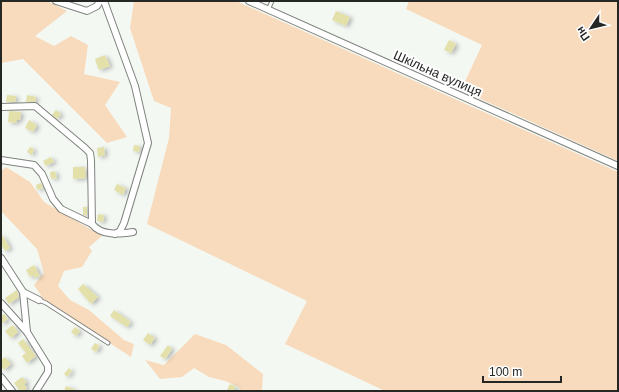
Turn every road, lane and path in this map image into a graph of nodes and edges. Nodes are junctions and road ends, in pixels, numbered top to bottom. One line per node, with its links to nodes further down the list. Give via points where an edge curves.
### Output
1 (56, 1): 2 (street, via 88,11)
2 (100, 1)
3 (104, 1): 12 (street, via 135,86 148,143 124,223)
4 (249, 1): 6 (street, Шкільна вулиця)
5 (272, 1): 6 (lane)
6 (268, 10): 9 (street, Шкільна вулиця)
7 (1, 107): 10 (street, via 35,106 90,152)
8 (1, 160): 10 (street, via 34,165 42,174 53,199 61,209)
9 (618, 166)
10 (92, 224): 12 (street, via 96,229)
11 (133, 232): 12 (street)
12 (115, 234)
13 (1, 258): 14 (street)
14 (23, 292): 15 (street); 17 (street)
15 (39, 300): 18 (lane)
16 (1, 303): 17 (street)
17 (27, 332): 20 (street, via 48,366 48,372)
18 (108, 343)
19 (1, 377): 21 (street)
20 (39, 390)
21 (12, 391)

